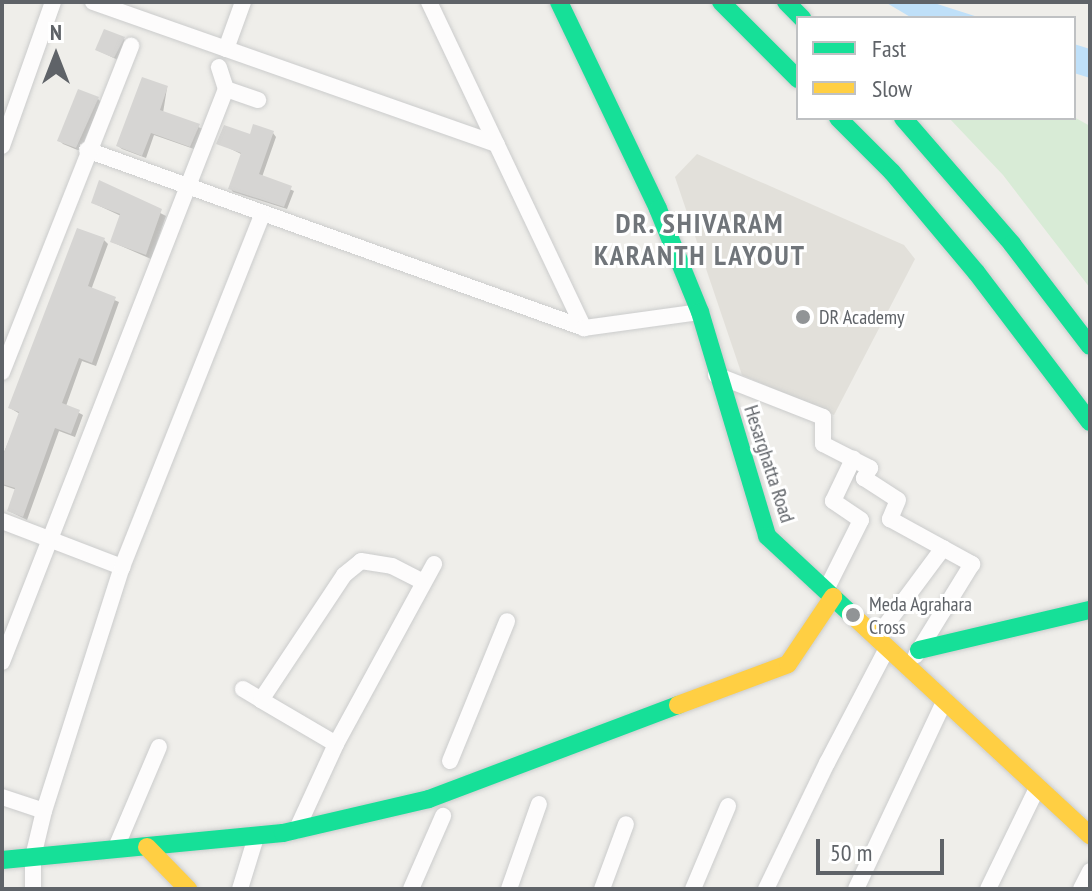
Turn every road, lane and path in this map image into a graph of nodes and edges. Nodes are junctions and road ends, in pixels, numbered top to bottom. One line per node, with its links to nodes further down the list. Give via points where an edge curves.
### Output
1 (53, 2): 16 (street)
2 (93, 2): 8 (street)
3 (243, 2): 8 (street)
4 (429, 2): 15 (street)
5 (559, 2): 20 (main road, Hesarghatta Road, via 658,209)
6 (721, 2): 10 (main road)
7 (131, 46): 17 (street)
8 (226, 49): 15 (street)
9 (219, 67): 11 (street)
10 (796, 77)
11 (226, 89): 12 (street); 18 (street)
12 (258, 100)
13 (840, 120): 25 (main road, via 967,261)
14 (905, 120): 22 (main road, via 1012,244)
15 (497, 144): 21 (street)
16 (2, 146)
17 (87, 150): 18 (street); 23 (street)
18 (188, 189): 19 (street); 28 (street)
19 (262, 216): 21 (street); 31 (street)
20 (700, 312): 21 (street); 24 (main road, Hesarghatta Road)
21 (584, 328)
22 (1090, 346)
23 (2, 372)
24 (716, 375): 26 (street, via 823,417 823,444); 33 (main road, Hesarghatta Road, via 767,536)
25 (1090, 422)
26 (853, 459): 29 (street, via 870,468 864,478 898,500 890,519); 33 (street, via 833,501 861,520)
27 (2, 521): 28 (street)
28 (46, 538): 31 (street); 38 (street)
29 (943, 548): 36 (street); 37 (street, via 972,564)
30 (434, 564): 32 (street)
31 (122, 567): 50 (street)
32 (423, 582): 41 (street, via 392,566 361,561 344,575); 43 (street)
33 (830, 593): 36 (main road, Hesarghatta Road); 53 (main road, via 788,664 429,799)
34 (1090, 610): 37 (main road)
35 (507, 621): 45 (street)
36 (884, 643): 39 (main road, Hesarghatta Road); 68 (street, via 885,652)
37 (919, 650): 39 (street)
38 (2, 662)
39 (909, 666): 42 (main road, Hesarghatta Road)
40 (243, 689): 41 (street)
41 (261, 700): 43 (street)
42 (945, 700): 46 (main road, Hesarghatta Road); 69 (street)
43 (336, 744): 53 (street)
44 (159, 747): 57 (street)
45 (450, 761)
46 (1038, 786): 54 (main road, Hesarghatta Road); 70 (street)
47 (2, 797): 50 (street)
48 (539, 804): 65 (street)
49 (728, 806): 67 (street)
50 (44, 811): 58 (street)
51 (443, 816): 64 (street)
52 (626, 824): 66 (street)
53 (296, 831): 55 (main road)
54 (1090, 835)
55 (256, 837): 56 (main road); 63 (street)
56 (147, 847): 57 (main road); 62 (main road)
57 (115, 850): 58 (main road)
58 (33, 857): 59 (main road); 61 (street)
59 (2, 860)
60 (1090, 871): 71 (street)
61 (33, 889)
62 (188, 889)
63 (240, 889)
64 (411, 889)
65 (509, 889)
66 (602, 889)
67 (693, 889)
68 (766, 889)
69 (856, 889)
70 (988, 889)
71 (1081, 889)

